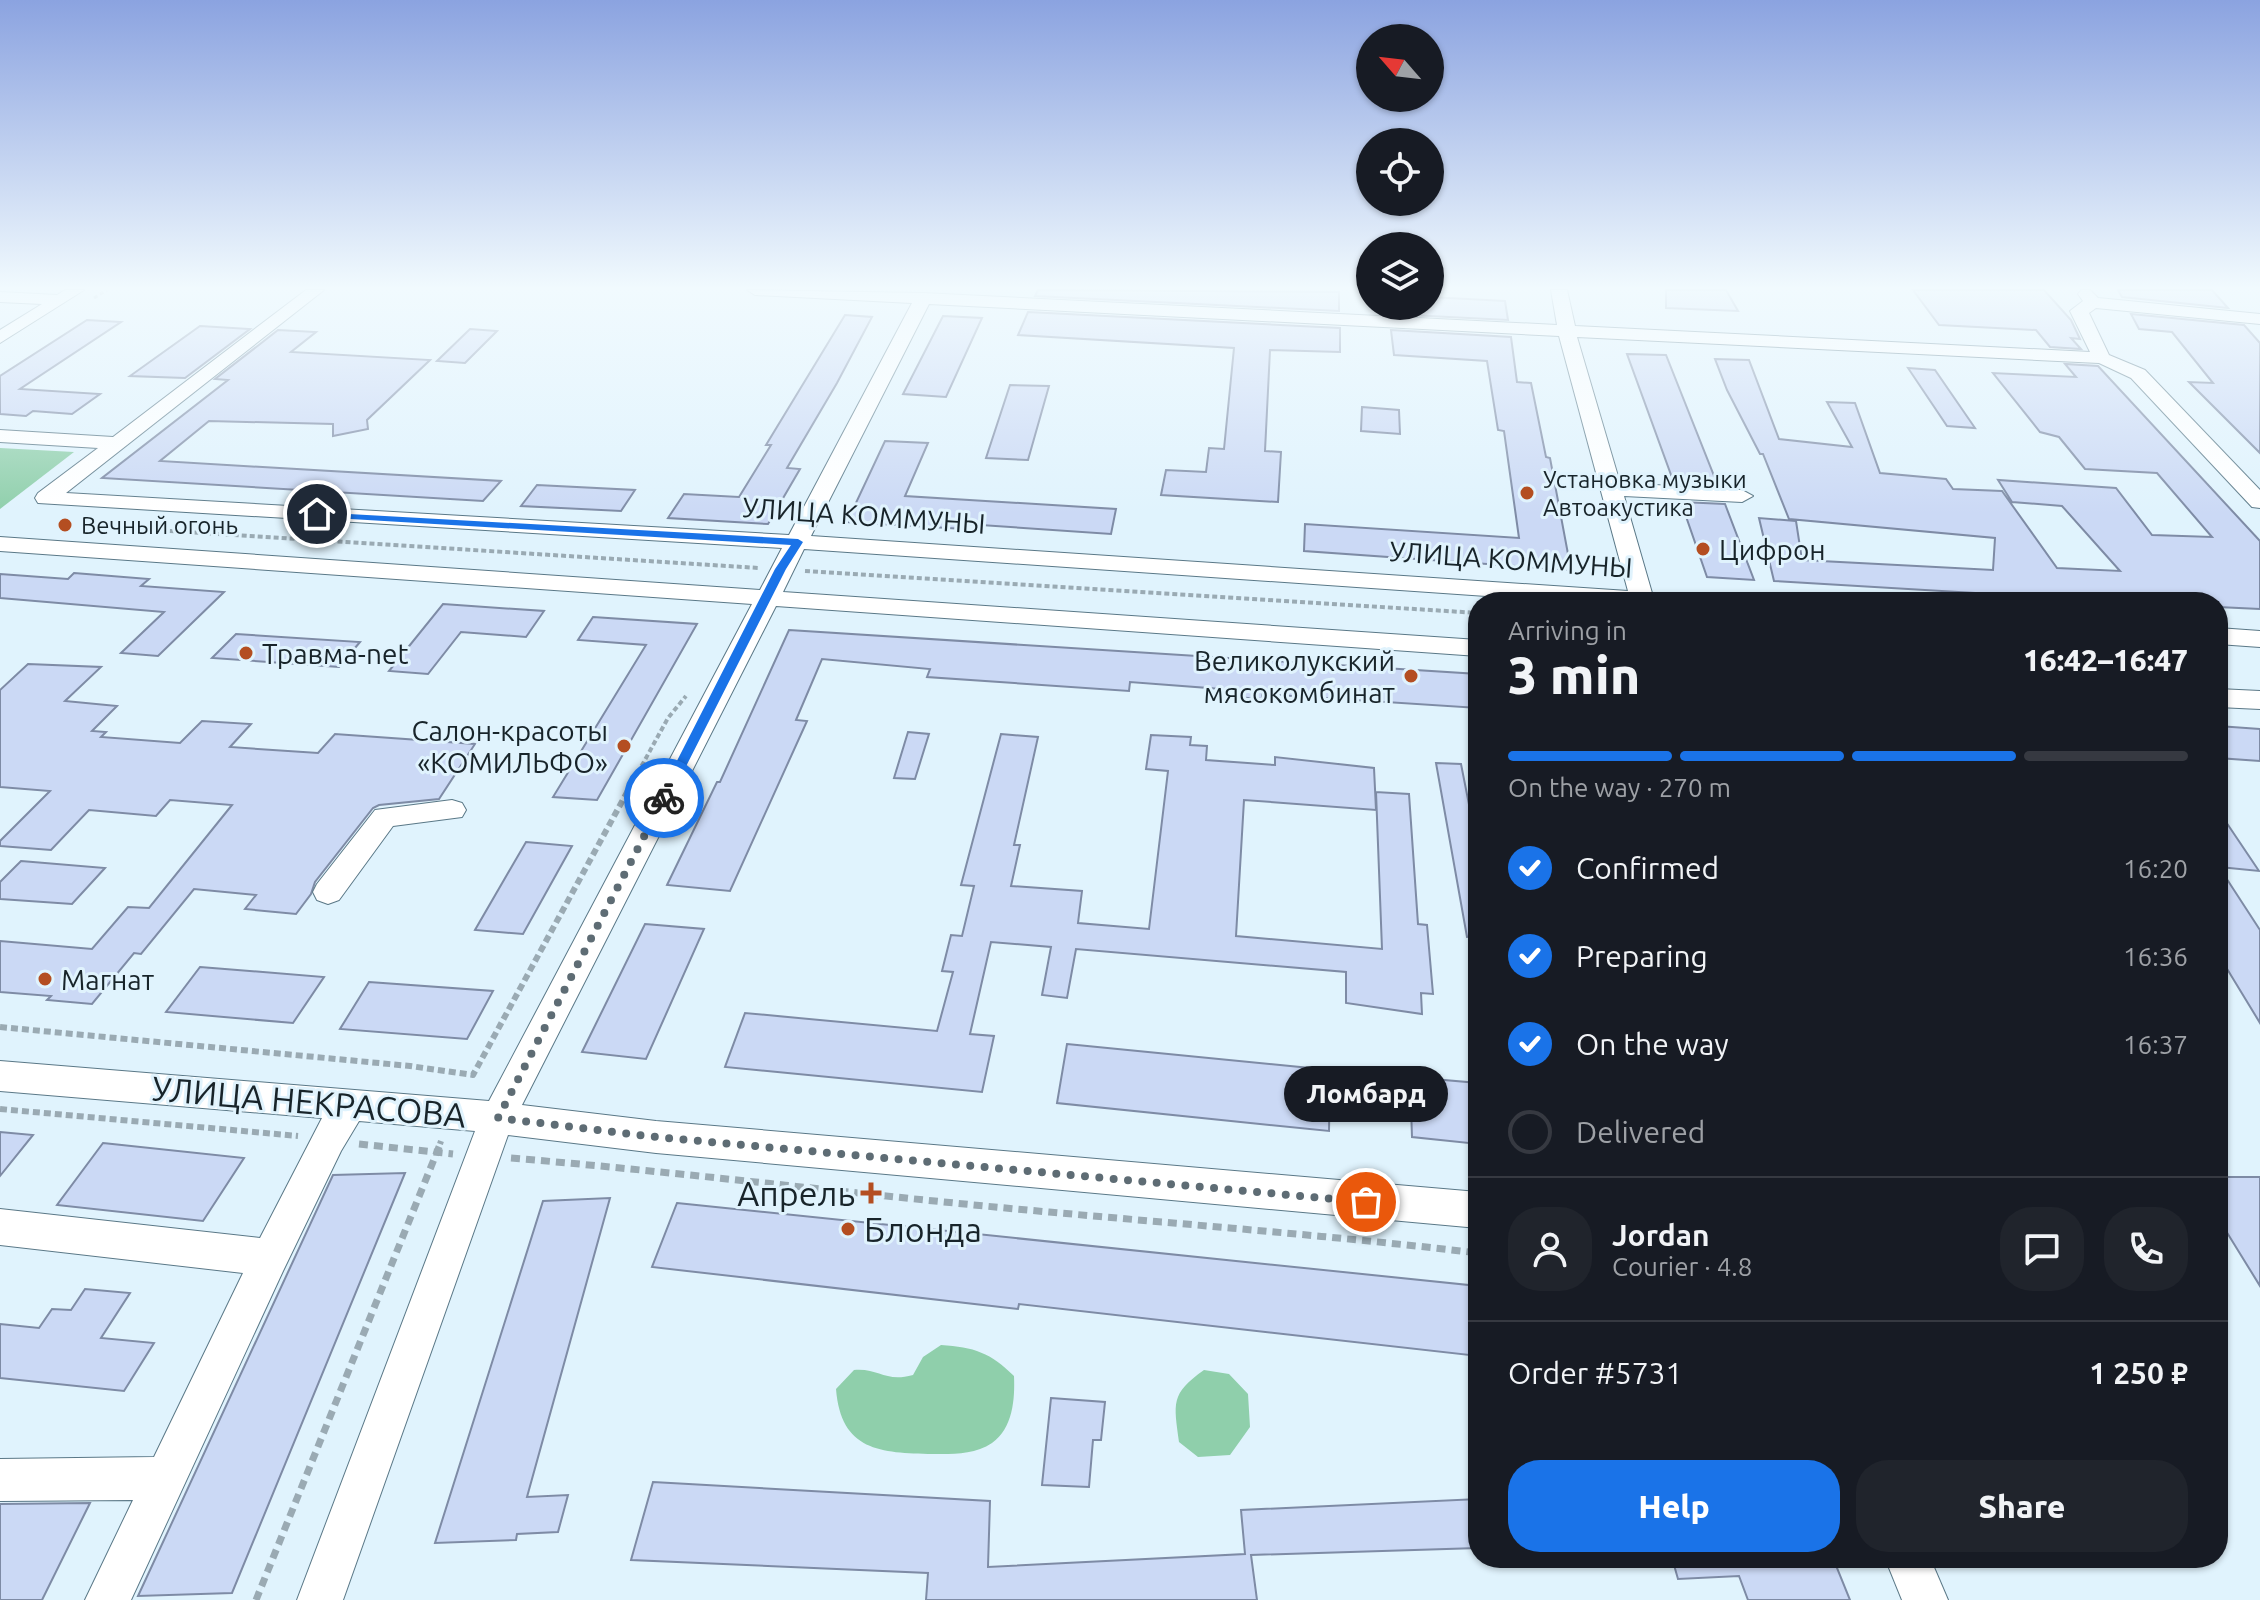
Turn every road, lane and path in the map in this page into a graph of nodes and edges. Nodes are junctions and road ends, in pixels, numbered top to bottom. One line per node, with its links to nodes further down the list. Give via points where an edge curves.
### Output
1 (218, 365): 6 (street)
2 (889, 365): 10 (street)
3 (1576, 365): 7 (street)
4 (2117, 365): 9 (street, via 2138,374)
5 (0, 436): 6 (street)
6 (116, 443): 10 (street, УЛИЦА КОММУНЫ, via 46,498)
7 (1611, 489): 8 (street); 13 (street)
8 (1742, 496)
9 (2260, 502)
10 (798, 542): 12 (street, УЛИЦА КОММУНЫ); 14 (street)
11 (0, 544): 14 (street)
12 (1514, 592)
13 (1640, 592)
14 (767, 597): 17 (street); 29 (street)
15 (2228, 637): 16 (street)
16 (2260, 639)
17 (1468, 647)
18 (688, 694): 24 (path, via 668,718)
19 (2228, 698): 20 (street)
20 (2260, 700)
21 (452, 810): 22 (street, via 385,817)
22 (328, 892)
23 (0, 1027): 24 (path)
24 (473, 1075): 28 (path)
25 (0, 1076): 26 (street, УЛИЦА НЕКРАСОВА)
26 (350, 1104): 28 (street, УЛИЦА НЕКРАСОВА); 30 (street)
27 (0, 1109): 30 (path)
28 (455, 1113): 29 (street, УЛИЦА НЕКРАСОВА); 31 (path)
29 (498, 1118): 32 (street); 33 (street, УЛИЦА НЕКРАСОВА, via 656,1137)
30 (328, 1140): 31 (path); 36 (street)
31 (435, 1152): 32 (path); 41 (path)
32 (482, 1156): 35 (path); 42 (street)
33 (1468, 1209)
34 (0, 1227): 36 (street)
35 (1468, 1252)
36 (270, 1258): 37 (street)
37 (168, 1478): 38 (street); 40 (street)
38 (0, 1480)
39 (1911, 1568): 43 (street)
40 (108, 1600)
41 (256, 1600)
42 (320, 1600)
43 (1925, 1600)

